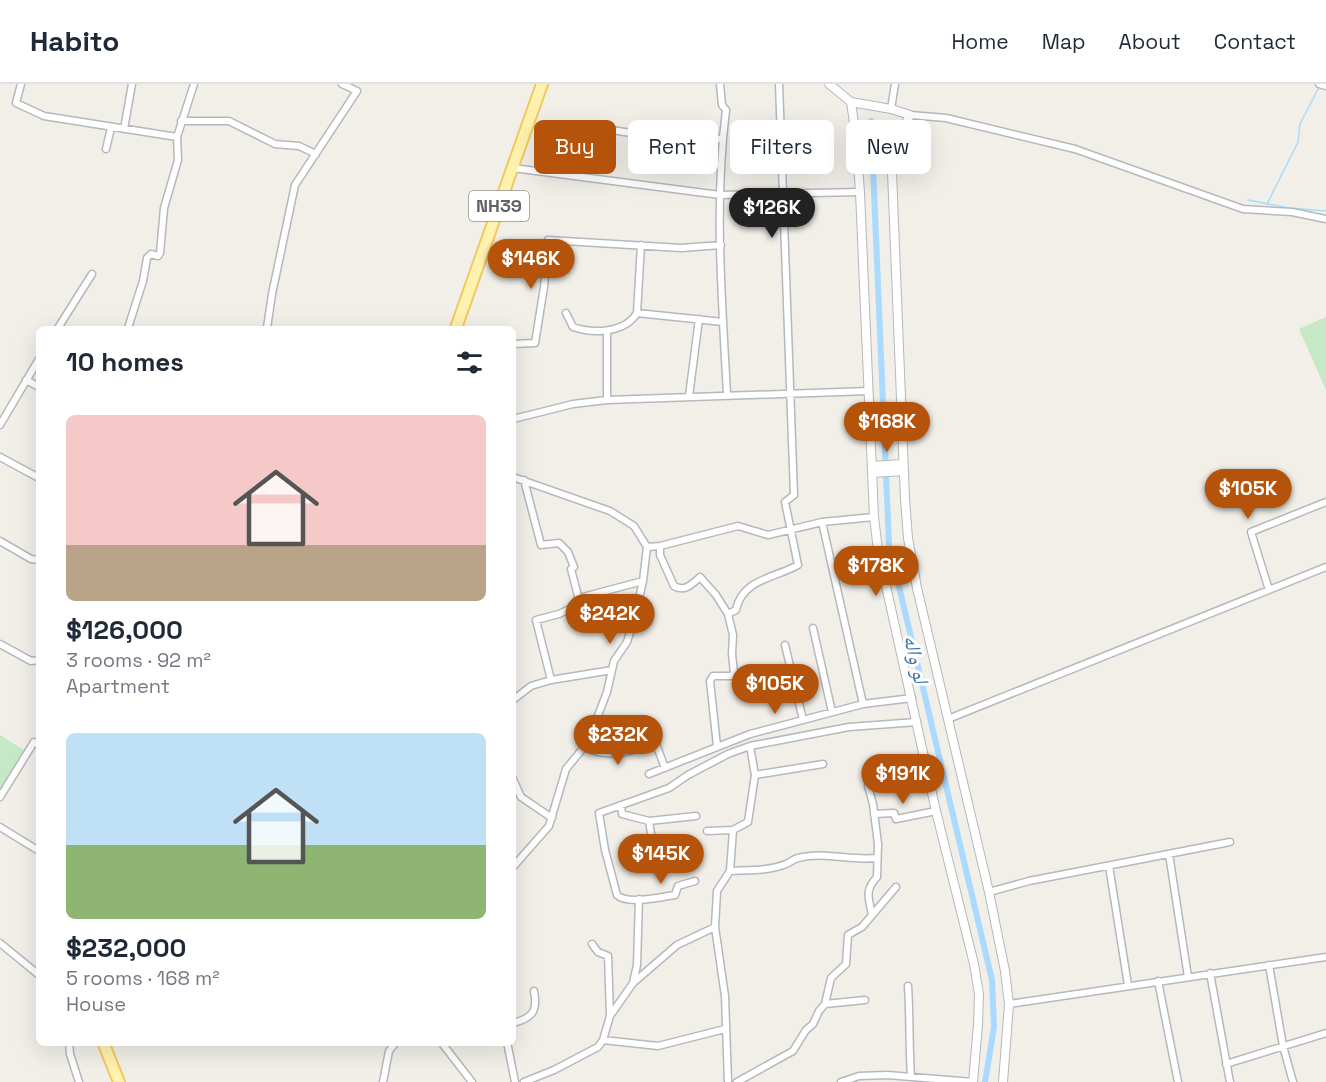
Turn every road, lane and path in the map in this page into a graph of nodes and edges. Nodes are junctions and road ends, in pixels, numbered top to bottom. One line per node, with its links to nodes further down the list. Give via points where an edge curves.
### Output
1 (21, 84): 16 (street, via 16,103 44,116)
2 (132, 84): 17 (street)
3 (194, 84): 15 (street)
4 (342, 84): 22 (street, via 357,91)
5 (542, 84): 23 (main road, NH39)
6 (720, 84): 20 (street, via 726,110)
7 (779, 84): 26 (street)
8 (829, 84): 12 (street)
9 (895, 84): 13 (street)
10 (1319, 84): 11 (street)
11 (1326, 86)
12 (851, 102): 13 (street); 24 (street)
13 (891, 109): 14 (street)
14 (910, 115): 27 (street, via 946,118 1075,149 1243,209); 52 (street, via 897,142 892,172)
15 (181, 121): 19 (street); 22 (street, via 229,121 275,144 299,146)
16 (111, 128): 17 (street); 21 (street)
17 (124, 129): 19 (street)
18 (616, 131): 20 (street)
19 (177, 136): 36 (street, via 178,160 164,208 160,253 147,258)
20 (722, 139): 25 (street)
21 (106, 149)
22 (316, 154): 37 (street, via 295,185)
23 (513, 168): 25 (street); 38 (main road, NH39)
24 (860, 192): 26 (street); 44 (street)
25 (720, 195): 26 (street); 29 (street)
26 (782, 195): 45 (street)
27 (1326, 219)
28 (641, 245): 29 (street); 32 (street); 40 (street, via 548,240 535,343)
29 (721, 245): 34 (street)
30 (92, 274): 35 (street)
31 (566, 313): 39 (street, via 573,327)
32 (637, 313): 33 (street); 39 (street, via 632,321)
33 (699, 319): 34 (street); 47 (street)
34 (723, 322): 46 (street)
35 (59, 326)
36 (129, 326)
37 (267, 326)
38 (457, 326)
39 (607, 331): 48 (street)
40 (516, 344)
41 (36, 364): 42 (street)
42 (26, 380): 43 (street); 50 (street)
43 (36, 385)
44 (869, 391): 45 (street); 53 (street)
45 (789, 393): 46 (street); 60 (street, via 794,495 785,502)
46 (728, 394): 47 (street)
47 (689, 396): 48 (street)
48 (607, 400): 49 (street)
49 (516, 418)
50 (0, 425)
51 (0, 457): 54 (street)
52 (903, 468): 53 (street); 80 (street, via 908,538)
53 (872, 470): 58 (street)
54 (36, 476)
55 (516, 478): 56 (street)
56 (524, 480): 63 (street, via 610,511 634,526); 68 (street, via 541,545 559,543 568,552)
57 (1326, 502): 67 (street, via 1251,532)
58 (874, 517): 59 (street); 77 (street)
59 (822, 522): 60 (street); 78 (street)
60 (791, 530): 62 (street, via 768,535 738,526); 69 (street, via 798,565 750,586 738,599 736,610)
61 (0, 541): 64 (street)
62 (660, 546): 63 (street); 69 (street, via 674,586 680,590 689,587 700,577)
63 (647, 547): 66 (street)
64 (36, 560)
65 (1326, 567): 67 (street)
66 (643, 581): 68 (street); 74 (street, via 627,642)
67 (1269, 590): 80 (street)
68 (579, 598): 75 (street, via 580,604 536,620)
69 (728, 614): 84 (street, via 734,673 713,676 710,681)
70 (813, 628): 79 (street)
71 (0, 644): 73 (street)
72 (785, 645): 81 (street)
73 (36, 660)
74 (612, 670): 75 (street); 86 (street)
75 (551, 680): 76 (street)
76 (516, 696)
77 (912, 698): 78 (street); 82 (street)
78 (863, 704): 79 (street)
79 (832, 712): 81 (street)
80 (948, 719): 113 (street)
81 (803, 720): 84 (street)
82 (917, 722): 85 (street, via 849,727); 95 (street)
83 (36, 743): 93 (street)
84 (717, 746): 88 (street)
85 (750, 746): 90 (street); 94 (street, via 728,754 669,788)
86 (584, 747): 88 (street, via 611,755 656,744); 98 (street, via 566,769)
87 (823, 764): 90 (street)
88 (665, 768): 89 (street)
89 (649, 774)
90 (755, 775): 102 (street, via 747,822)
91 (516, 786): 98 (street, via 521,797)
92 (868, 786): 96 (street)
93 (0, 797)
94 (621, 805): 99 (street, via 622,814); 114 (street, via 599,813 605,850 617,895 629,901)
95 (936, 811): 96 (street, via 896,819 894,813); 154 (street, via 975,964 979,994)
96 (874, 814): 107 (street)
97 (696, 816): 99 (street)
98 (552, 818): 108 (street)
99 (648, 821): 106 (street)
100 (0, 827): 104 (street)
101 (707, 831): 102 (street)
102 (733, 831): 110 (street)
103 (1230, 842): 105 (street)
104 (36, 849)
105 (1169, 854): 109 (street); 123 (street)
106 (655, 858)
107 (876, 858): 110 (street, via 795,858 772,868); 115 (street, via 878,877 868,893)
108 (516, 864)
109 (1109, 866): 113 (street); 126 (street)
110 (730, 871): 116 (street, via 717,891)
111 (695, 881): 114 (street, via 678,886 675,895)
112 (896, 887): 115 (street)
113 (989, 892): 131 (street)
114 (639, 899): 125 (street)
115 (872, 915): 130 (street, via 848,935 847,961 831,978)
116 (715, 927): 125 (street, via 677,945); 134 (street, via 725,996)
117 (0, 943): 121 (street)
118 (592, 944): 132 (street, via 608,956)
119 (1326, 957): 120 (street)
120 (1269, 965): 122 (street); 142 (street)
121 (36, 973)
122 (1210, 974): 123 (street); 143 (street)
123 (1188, 976): 124 (street)
124 (1158, 981): 126 (street); 156 (street)
125 (633, 982): 132 (street)
126 (1128, 985): 131 (street)
127 (908, 987): 144 (street)
128 (534, 991): 133 (street, via 536,1001 531,1016)
129 (865, 1000): 130 (street)
130 (825, 1004): 152 (street, via 793,1051)
131 (1009, 1004): 155 (street)
132 (610, 1016): 136 (street)
133 (516, 1022)
134 (725, 1029): 136 (street, via 658,1046); 151 (street)
135 (1326, 1033): 142 (street)
136 (603, 1040): 150 (street, via 598,1047)
137 (69, 1046): 145 (street)
138 (105, 1046): 146 (main road)
139 (393, 1046): 147 (street)
140 (444, 1046): 148 (street)
141 (508, 1046): 149 (street)
142 (1283, 1046): 143 (street); 158 (street)
143 (1226, 1064): 157 (street)
144 (911, 1077): 153 (street, via 859,1076); 154 (street)
145 (80, 1082)
146 (119, 1082)
147 (382, 1082)
148 (472, 1082)
149 (515, 1082)
150 (524, 1082)
151 (728, 1082)
152 (737, 1082)
153 (841, 1082)
154 (973, 1082)
155 (1003, 1082)
156 (1178, 1082)
157 (1230, 1082)
158 (1293, 1082)

